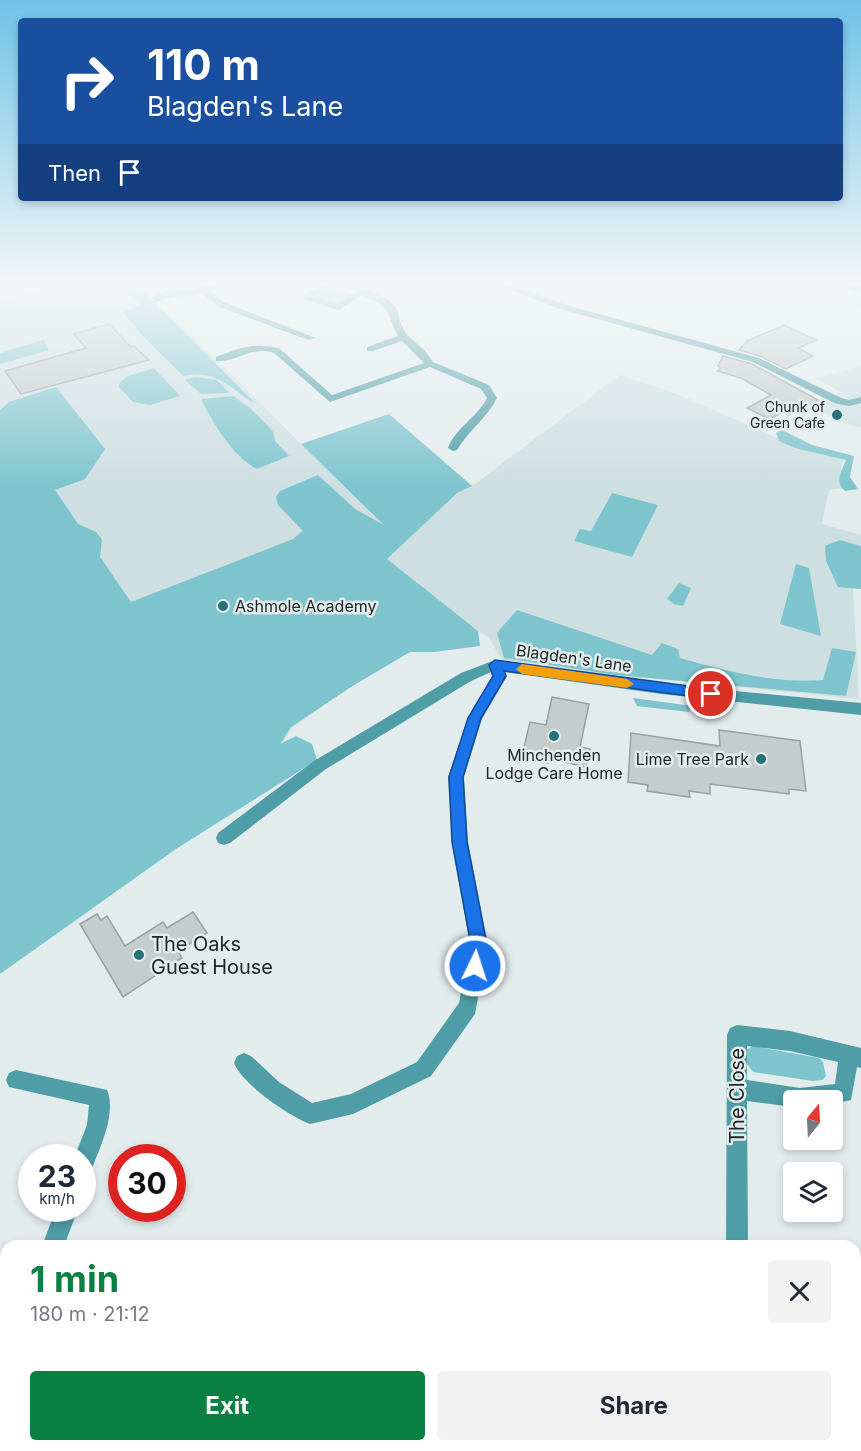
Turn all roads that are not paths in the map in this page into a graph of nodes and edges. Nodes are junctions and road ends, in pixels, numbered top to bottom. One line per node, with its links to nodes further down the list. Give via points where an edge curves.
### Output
1 (235, 354): 5 (street)
2 (280, 354): 6 (street, via 330,399)
3 (423, 354): 6 (street)
4 (735, 354): 7 (street, via 771,366 828,397 849,403)
5 (219, 359)
6 (430, 364): 8 (street, via 485,387 492,398 488,409 456,436)
7 (861, 400)
8 (453, 448)
9 (495, 665): 10 (street, Blagden's Lane, via 661,689); 11 (street, Blagden's Lane, via 466,677 320,765); 13 (street, via 500,676 475,718 456,777 460,842 479,945 468,1007 424,1069 353,1104 310,1114)
10 (861, 708)
11 (224, 838)
12 (855, 1057): 15 (street, via 844,1093 800,1098); 15 (street, The Close, via 790,1041 737,1035)
13 (244, 1063)
14 (16, 1080): 16 (street, via 100,1097)
15 (737, 1089): 19 (street, The Close)
16 (90, 1144)
17 (62, 1222): 18 (street)
18 (55, 1240)
19 (737, 1240)

